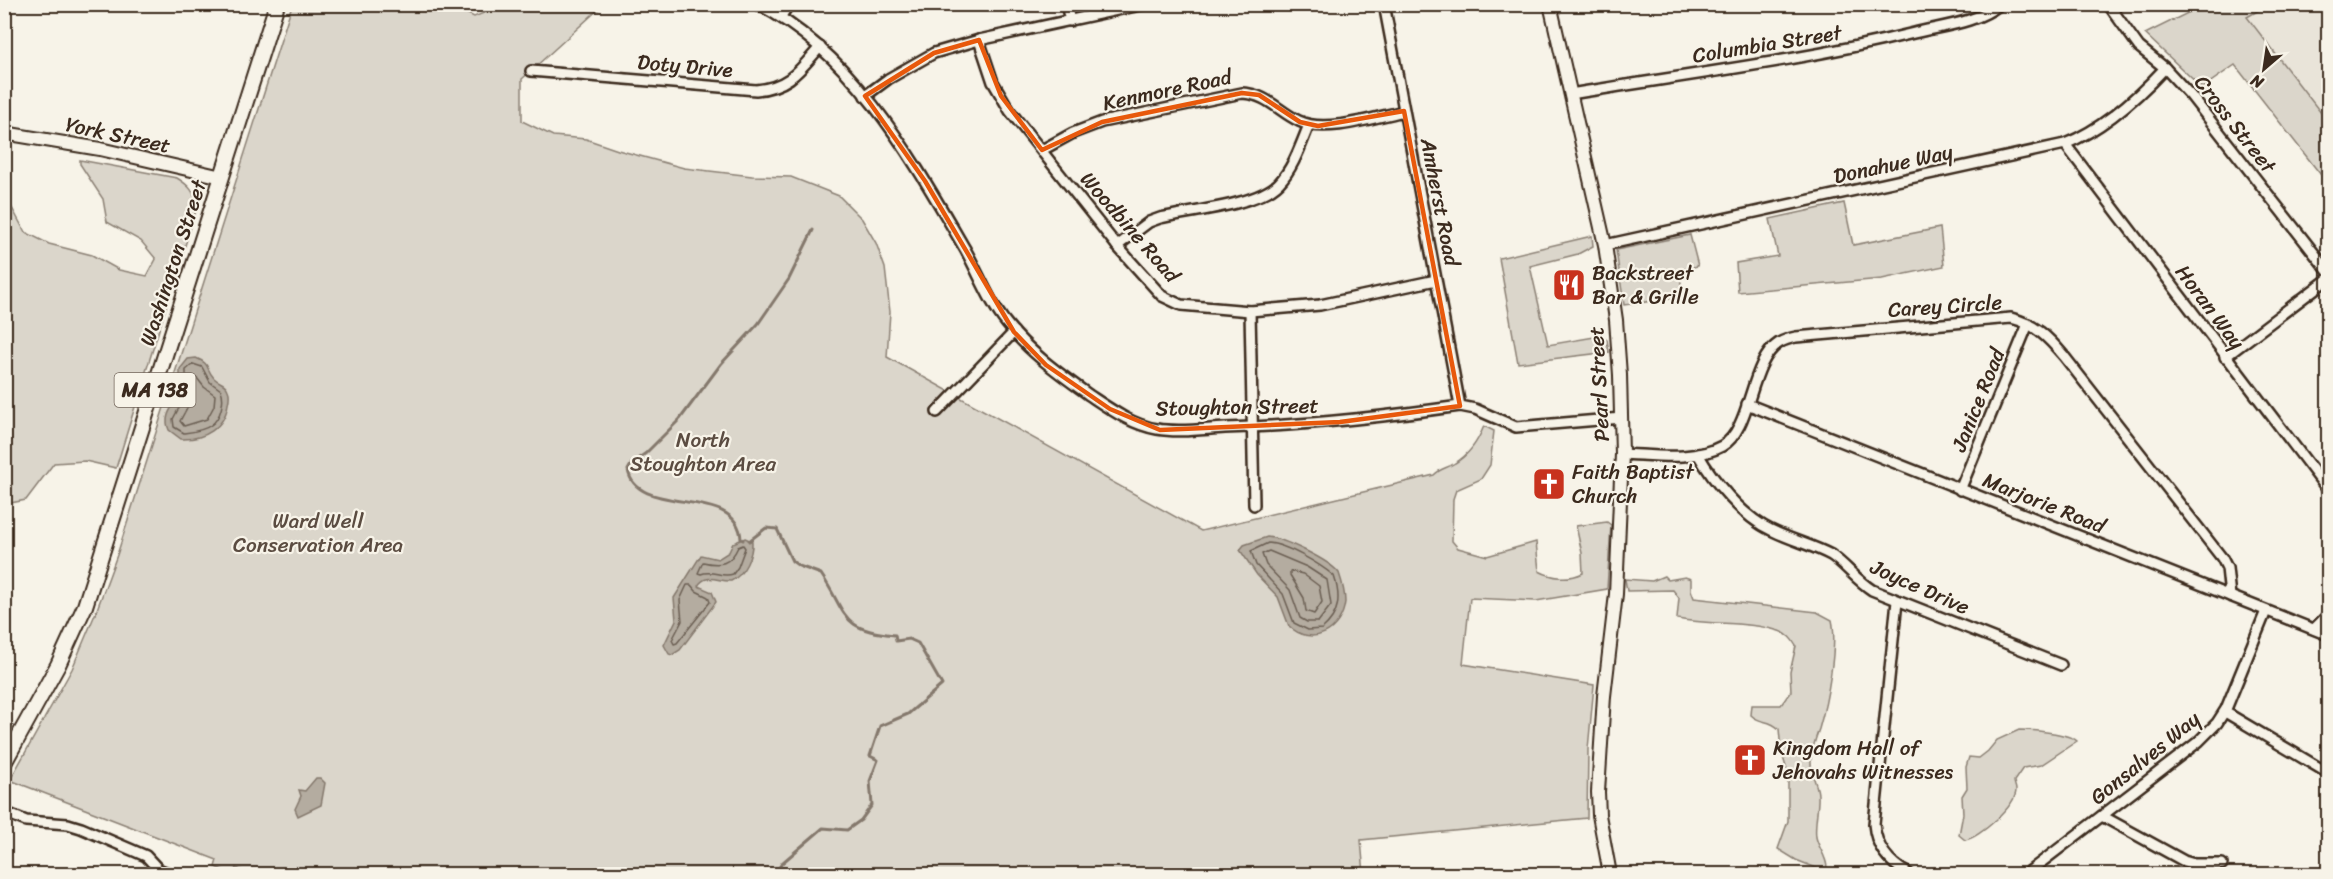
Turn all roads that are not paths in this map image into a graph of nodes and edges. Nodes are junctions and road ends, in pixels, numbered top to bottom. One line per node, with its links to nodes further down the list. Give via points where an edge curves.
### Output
1 (277, 4): 23 (main road, Washington Street / MA 138)
2 (757, 4): 10 (street, Stoughton Street)
3 (789, 4): 10 (street)
4 (1066, 4): 11 (street)
5 (1145, 4): 11 (street)
6 (1384, 4): 18 (street, Amherst Road)
7 (1550, 4): 16 (main road, Pearl Street)
8 (2000, 4): 16 (street, Columbia Street, via 1988,13 1961,22 1848,49)
9 (2108, 4): 14 (street, Cross Street, via 2139,47)
10 (781, 16): 13 (street, Stoughton Street)
11 (1070, 21): 12 (street)
12 (979, 40): 17 (street, via 934,53); 22 (street, Woodbine Road, via 1001,96)
13 (820, 47): 15 (street, Doty Drive, via 788,81 756,90); 17 (street, Stoughton Street)
14 (2165, 68): 21 (street, Donahue Way, via 2091,131); 26 (street, Cross Street)
15 (531, 71)
16 (1570, 94): 24 (main road, Pearl Street)
17 (865, 96): 31 (street, Stoughton Street, via 925,181 991,300)
18 (1404, 111): 19 (street, via 1327,126); 28 (street, Amherst Road)
19 (1309, 125): 22 (street, Kenmore Road, via 1265,98 1242,93 1102,122); 25 (street, via 1286,175 1267,192 1243,201 1160,218)
20 (4, 132): 23 (main road, York Street)
21 (2065, 144): 24 (street, Donahue Way); 32 (street, Horan Way)
22 (1042, 150): 25 (street, Woodbine Road)
23 (222, 177): 51 (main road, Washington Street / MA 138, via 86,606)
24 (1605, 245): 36 (main road, Pearl Street, via 1616,320)
25 (1116, 246): 29 (street, Woodbine Road, via 1162,296 1182,305)
26 (2328, 271)
27 (2328, 279): 32 (street)
28 (1436, 280): 29 (street, Woodbine Road, via 1320,305); 34 (street, Amherst Road)
29 (1250, 311): 37 (street)
30 (2028, 324): 33 (street, Carey Circle, via 2002,318 1796,337 1780,342 1770,351); 40 (street, Janice Road); 43 (street, Carey Circle, via 2047,336 2064,356 2222,558)
31 (1014, 332): 35 (street); 37 (street, Stoughton Street, via 1046,365 1110,409 1145,426 1160,430)
32 (2225, 357): 41 (street, Horan Way)
33 (1747, 404): 39 (street, Carey Circle, via 1729,441); 40 (street, Marjorie Road)
34 (1460, 406): 36 (street, Stoughton Street, via 1516,427); 37 (street, Stoughton Street, via 1340,422)
35 (937, 412)
36 (1622, 418): 38 (main road, Pearl Street)
37 (1252, 428): 42 (street)
38 (1622, 454): 39 (street, Carey Circle); 57 (main road, Pearl Street, via 1616,594 1599,758 1599,815)
39 (1698, 454): 44 (street, Joyce Drive, via 1711,475 1755,521 1831,555 1864,585)
40 (1960, 490): 43 (street, Marjorie Road)
41 (2328, 490)
42 (1254, 505)
43 (2230, 596): 45 (street, Marjorie Road)
44 (1897, 601): 49 (street, Joyce Drive); 58 (street, via 1874,824 1876,840 1884,854)
45 (2266, 610): 47 (street, Marjorie Road); 50 (street, Gonsalves Way)
46 (2328, 615): 47 (street)
47 (2314, 629): 48 (street, Marjorie Road)
48 (2328, 635)
49 (2061, 665)
50 (2225, 712): 52 (street); 54 (street, Gonsalves Way, via 2198,742)
51 (4, 763)
52 (2328, 773)
53 (4, 812): 56 (street, via 26,821 81,828 146,856 158,869)
54 (2102, 816): 55 (street, via 2184,861); 59 (street, Gonsalves Way)
55 (2222, 864)
56 (171, 874)
57 (1610, 874)
58 (1910, 874)
59 (2026, 874)

